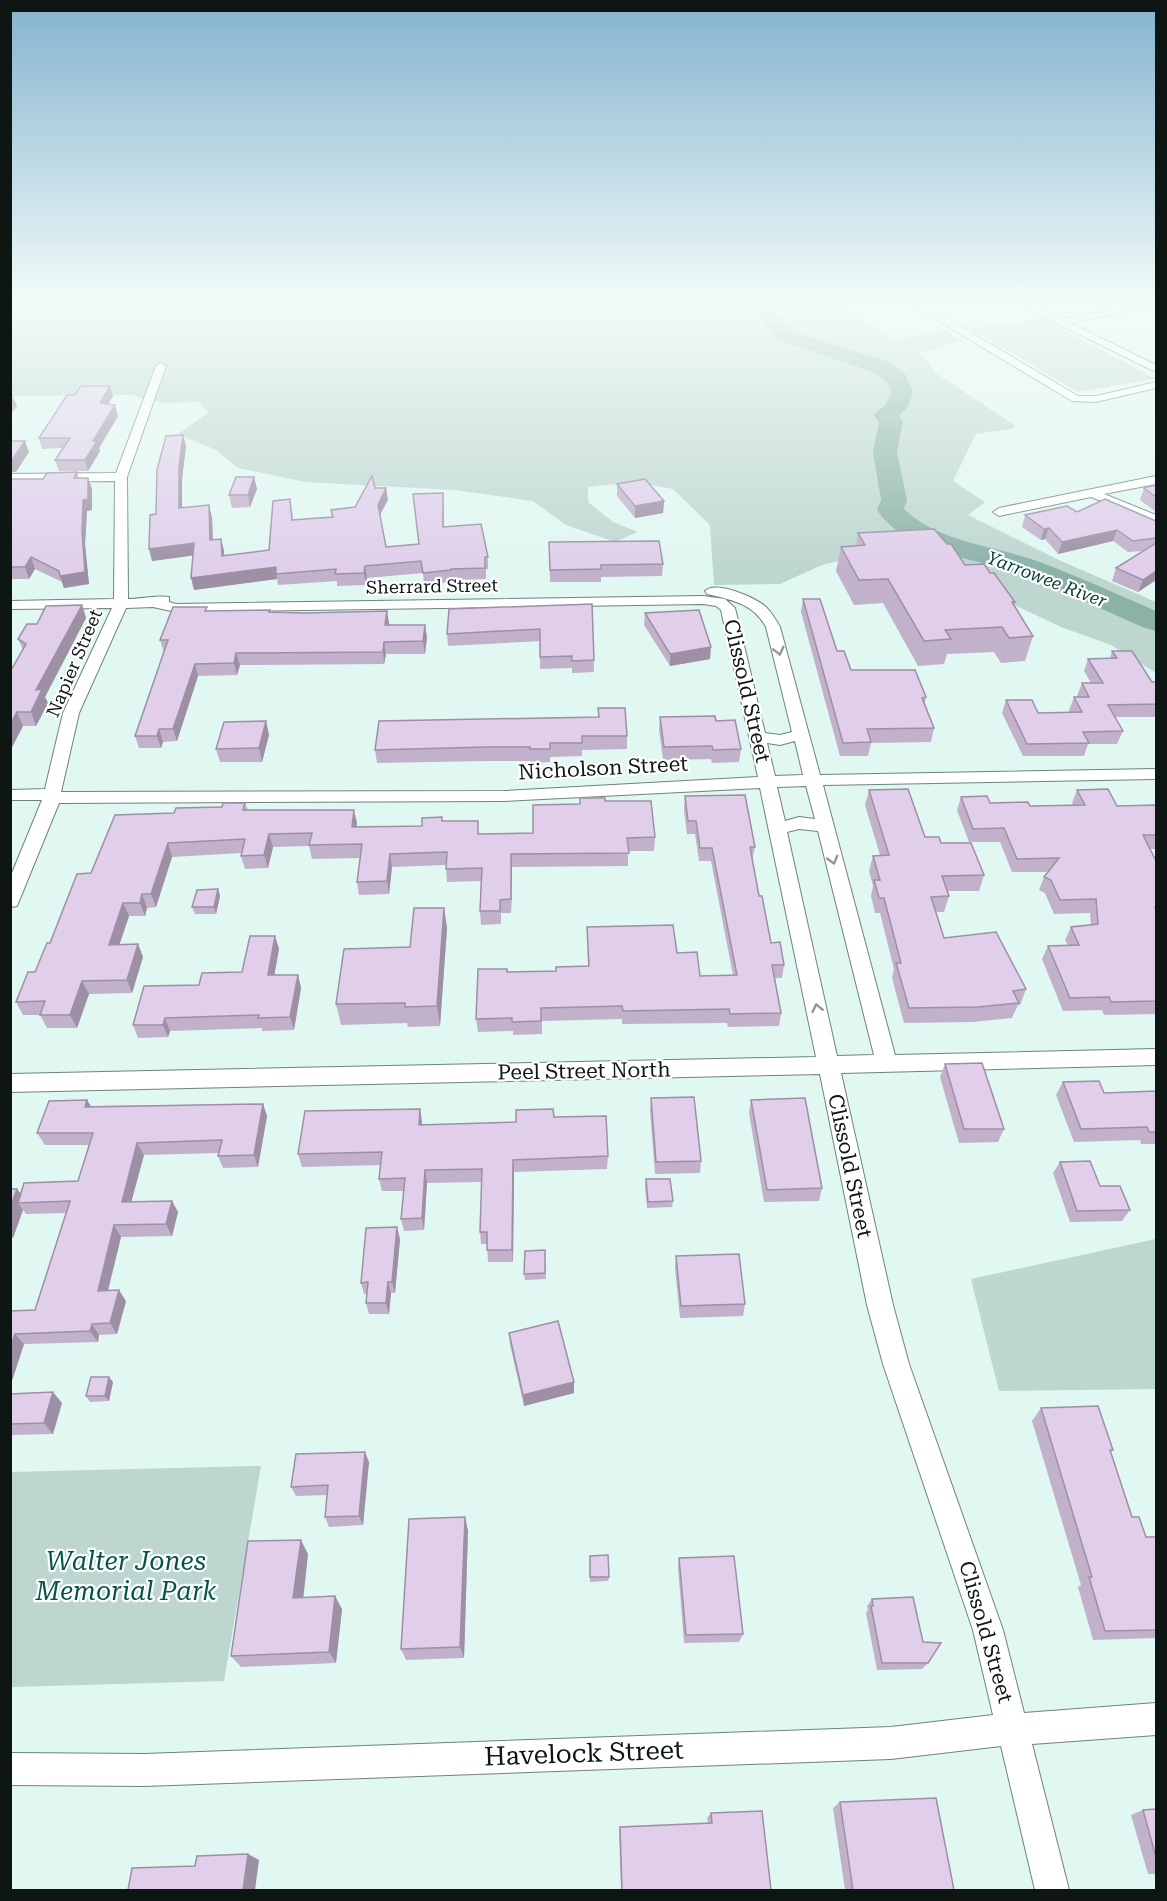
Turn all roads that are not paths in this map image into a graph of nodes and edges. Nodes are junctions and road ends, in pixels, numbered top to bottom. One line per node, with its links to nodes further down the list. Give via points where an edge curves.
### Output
1 (151, 395): 4 (street, Napier Street)
2 (1069, 395): 3 (street, via 1076,399 1096,399)
3 (1114, 395)
4 (121, 477): 5 (street); 11 (street, Napier Street)
5 (10, 478)
6 (1156, 480): 7 (street)
7 (1092, 494): 8 (street); 9 (street)
8 (999, 512)
9 (1156, 519)
10 (712, 596): 11 (street, Sherrard Street, via 176,608); 13 (street, Clissold Street, via 748,601); 14 (street, Clissold Street, via 726,605)
11 (121, 603): 12 (street, Sherrard Street); 21 (street, Napier Street, via 71,713)
12 (10, 605)
13 (766, 613): 14 (street); 15 (street, Clissold Street, one-way to 15)
14 (732, 617): 16 (street, Clissold Street)
15 (801, 735): 16 (street, via 780,740); 18 (street, Clissold Street)
16 (758, 737): 19 (street, Clissold Street)
17 (1156, 774): 18 (street, Nicholson Street)
18 (812, 780): 19 (street, Nicholson Street); 22 (street, Clissold Street)
19 (768, 782): 21 (street, Nicholson Street, via 504,796); 23 (street, Clissold Street)
20 (10, 795): 21 (street, Nicholson Street)
21 (52, 796): 24 (street, Napier Street)
22 (824, 826): 23 (street, via 799,823); 26 (street, Clissold Street, one-way to 26)
23 (778, 828): 27 (street, Clissold Street, one-way to 23)
24 (10, 901)
25 (1156, 1057): 26 (street, Peel Street North)
26 (886, 1063): 27 (street, Peel Street North)
27 (828, 1065): 28 (street, Peel Street North); 32 (street, Clissold Street, via 891,1345 979,1601)
28 (10, 1083)
29 (1156, 1719): 30 (street, Havelock Street)
30 (1116, 1724): 31 (street); 32 (street, Havelock Street)
31 (1156, 1724)
32 (1014, 1730): 33 (street, Havelock Street, via 891,1743 144,1770); 34 (street, Clissold Street)
33 (10, 1769)
34 (1053, 1890)

